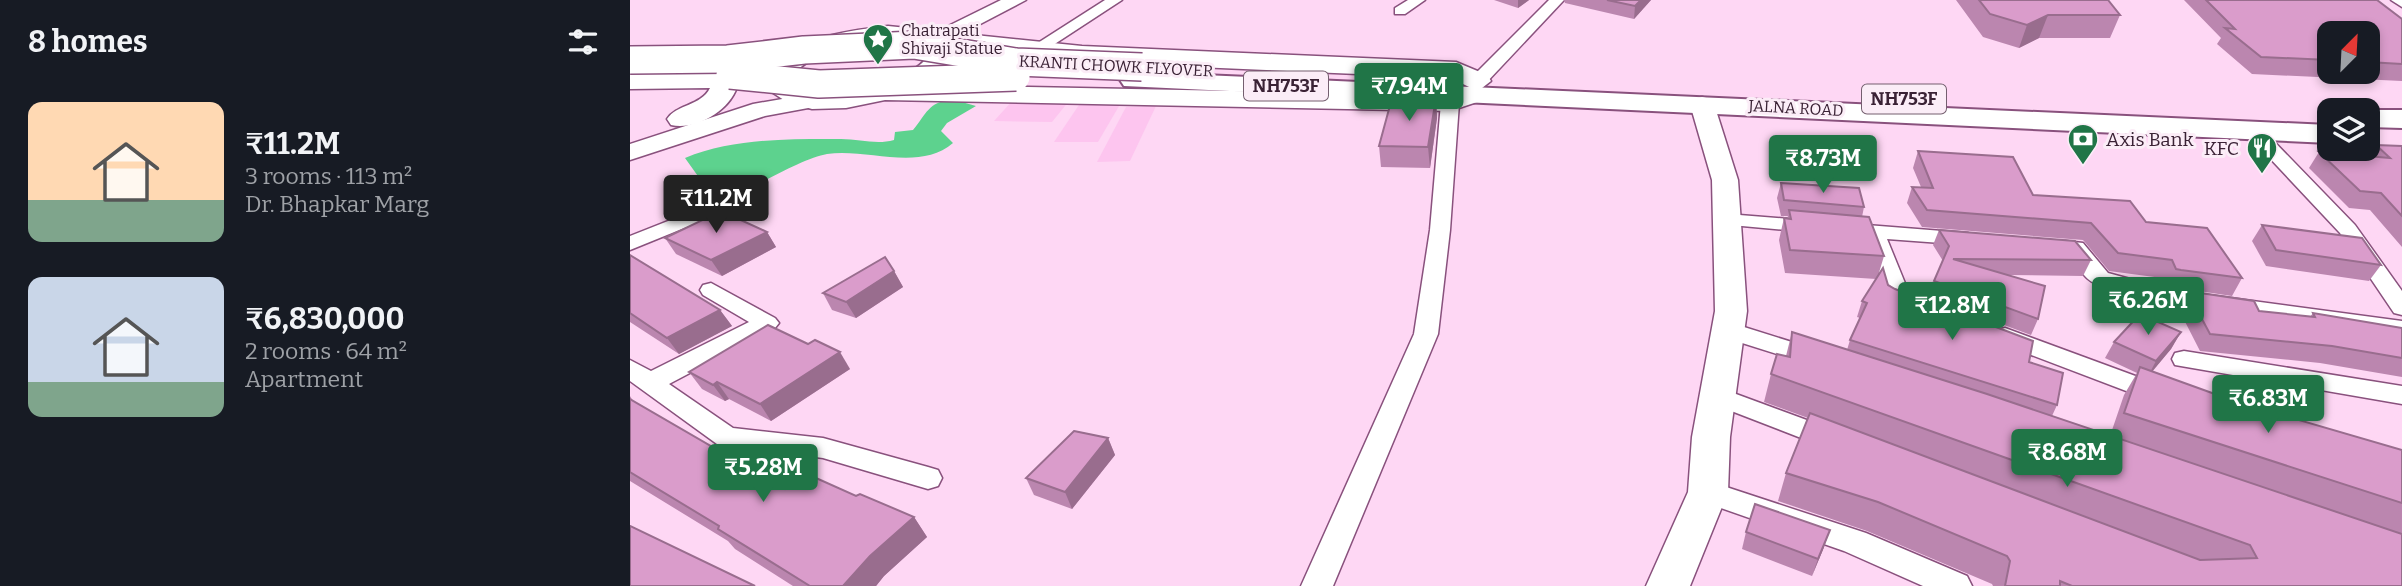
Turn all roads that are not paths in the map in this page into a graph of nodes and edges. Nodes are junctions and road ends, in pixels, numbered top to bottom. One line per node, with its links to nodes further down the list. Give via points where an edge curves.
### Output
1 (993, 0): 8 (street)
2 (1016, 0): 8 (street)
3 (1115, 0): 10 (street)
4 (1418, 0): 6 (street)
5 (1557, 0): 17 (street)
6 (1400, 11)
7 (857, 37): 8 (main road); 9 (main road, via 782,46); 15 (main road, via 800,56)
8 (931, 38): 10 (main road); 18 (main road, via 946,47 944,58 932,71)
9 (630, 47)
10 (1038, 48): 17 (main road, via 1083,54 1456,70)
11 (630, 60): 13 (highway, KRANTI CHOWK FLYOVER / NH753F, bridge, via 728,59 817,48 914,45 1016,62)
12 (630, 71): 13 (highway, KRANTI CHOWK FLYOVER / NH753F, bridge, via 819,84)
13 (1138, 74): 17 (highway, KRANTI CHOWK FLYOVER / NH753F)
14 (719, 80): 15 (main road); 16 (main road); 23 (main road, via 724,90 718,99)
15 (774, 80): 19 (main road, via 789,94); 23 (street, via 760,90)
16 (630, 81)
17 (1467, 92): 18 (main road); 20 (highway, JALNA ROAD / NH753F); 21 (highway, JALNA ROAD / NH753F); 52 (street, via 1440,230 1426,334)
18 (879, 93): 19 (main road)
19 (811, 101): 30 (street, via 761,109)
20 (1702, 104): 25 (highway, JALNA ROAD / NH753F); 32 (street, via 1725,180)
21 (2317, 116)
22 (2380, 118): 24 (highway)
23 (681, 119): 27 (street)
24 (2402, 119)
25 (2254, 131): 26 (highway, JALNA ROAD / NH753F); 38 (street, via 2347,229)
26 (2317, 134)
27 (630, 136)
28 (2380, 136): 29 (highway)
29 (2402, 137)
30 (630, 152)
31 (724, 205): 35 (street)
32 (1727, 220): 33 (street); 42 (street)
33 (1874, 232): 34 (street); 39 (street, via 1899,298)
34 (1995, 242)
35 (630, 244)
36 (2048, 246): 41 (street, via 2075,248 2100,278 2171,297)
37 (711, 290): 45 (street, via 766,323)
38 (2402, 308)
39 (1938, 312)
40 (1987, 329): 48 (street)
41 (2402, 329)
42 (1728, 330): 44 (street); 46 (street)
43 (2184, 359): 47 (street)
44 (1843, 367)
45 (641, 376): 50 (street, via 727,436 823,448)
46 (1717, 396): 49 (street); 51 (street)
47 (2399, 396)
48 (2176, 401)
49 (1857, 449)
50 (928, 478)
51 (1708, 492): 53 (street); 54 (street, via 1855,542)
52 (1317, 586)
53 (1668, 586)
54 (1956, 586)

